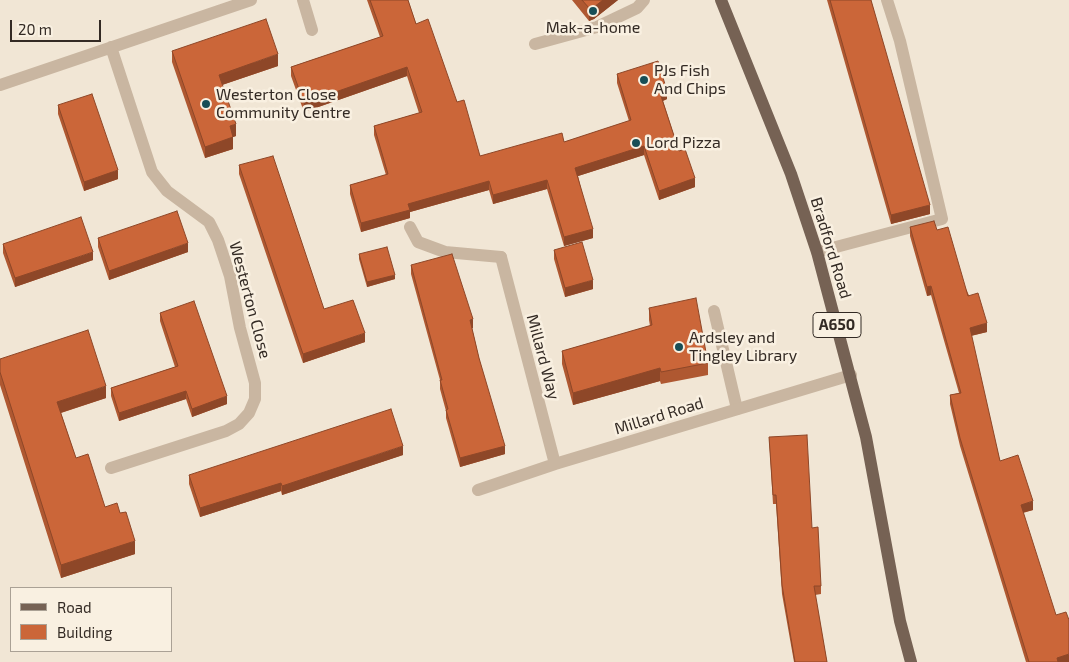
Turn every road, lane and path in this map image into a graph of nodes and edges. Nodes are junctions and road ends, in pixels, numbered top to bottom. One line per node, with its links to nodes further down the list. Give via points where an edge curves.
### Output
1 (251, 0): 8 (street)
2 (303, 0): 6 (street)
3 (644, 0): 7 (street, via 637,8 597,28)
4 (721, 0): 11 (main road, Bradford Road / A650, via 791,174)
5 (887, 0): 11 (street, via 900,41 942,219)
6 (312, 30)
7 (535, 44)
8 (111, 47): 9 (street); 16 (street, Westerton Close, via 152,172 168,191 209,222 218,240 230,276 255,384 255,399 239,424 226,431)
9 (0, 85)
10 (410, 227): 15 (street, Millard Way, via 418,242 445,252 501,257)
11 (817, 252): 13 (main road, Bradford Road / A650)
12 (714, 311): 14 (street)
13 (851, 375): 14 (street, Millard Road); 18 (main road, Bradford Road / A650, via 868,446 900,622)
14 (737, 409): 15 (street, Millard Road)
15 (555, 464): 17 (street, Millard Road)
16 (110, 468)
17 (478, 490)
18 (911, 662)

